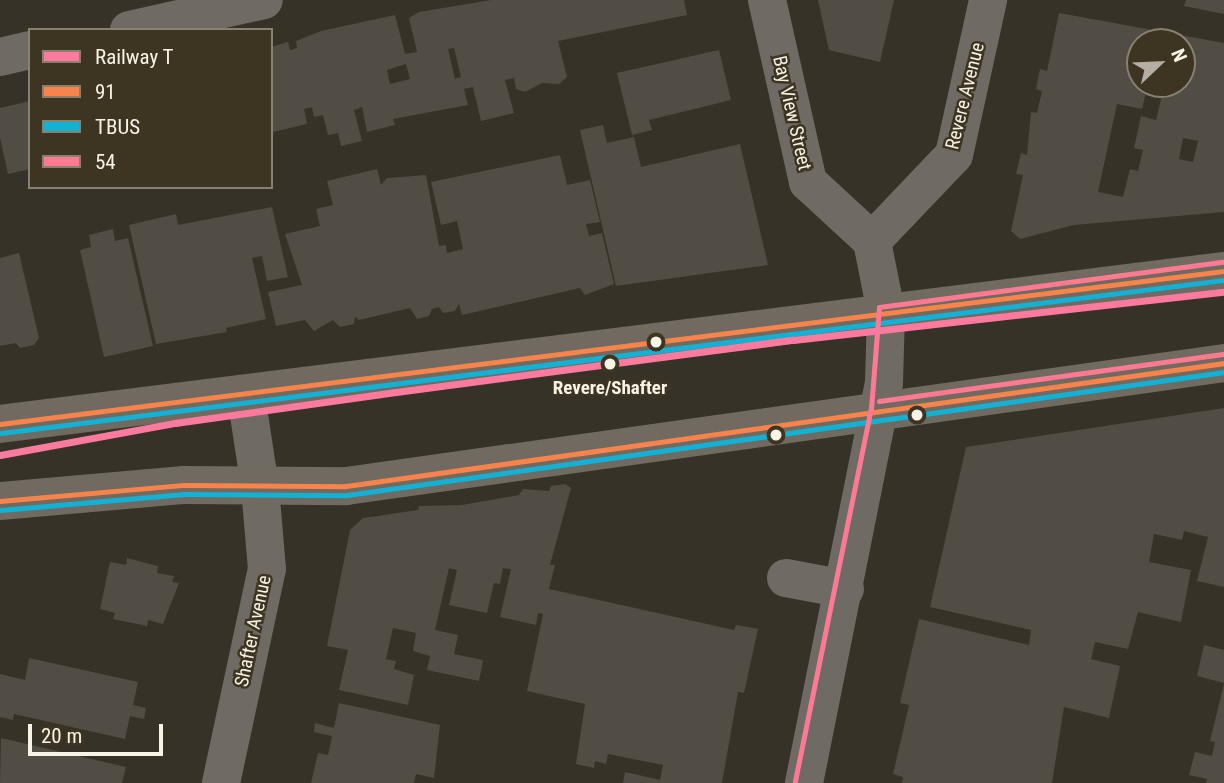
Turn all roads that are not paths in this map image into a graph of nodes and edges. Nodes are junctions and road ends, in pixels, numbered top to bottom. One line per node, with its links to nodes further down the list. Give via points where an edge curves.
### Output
1 (264, 0): 4 (street)
2 (767, 0): 7 (street, Bay View Street, via 808,182)
3 (988, 0): 7 (street, Revere Avenue, via 954,155)
4 (138, 28)
5 (28, 50): 6 (street)
6 (0, 57)
7 (872, 241): 9 (street)
8 (1224, 271): 9 (main road)
9 (886, 312): 11 (main road); 12 (street)
10 (1224, 363): 12 (main road)
11 (246, 394): 13 (main road); 14 (street, Shafter Avenue)
12 (880, 410): 14 (main road, via 346,486); 17 (street)
13 (0, 424)
14 (260, 487): 15 (main road, via 184,485); 18 (street, Shafter Avenue, via 267,569)
15 (0, 501)
16 (786, 578): 17 (street)
17 (845, 589): 19 (street)
18 (221, 783)
19 (804, 783)

